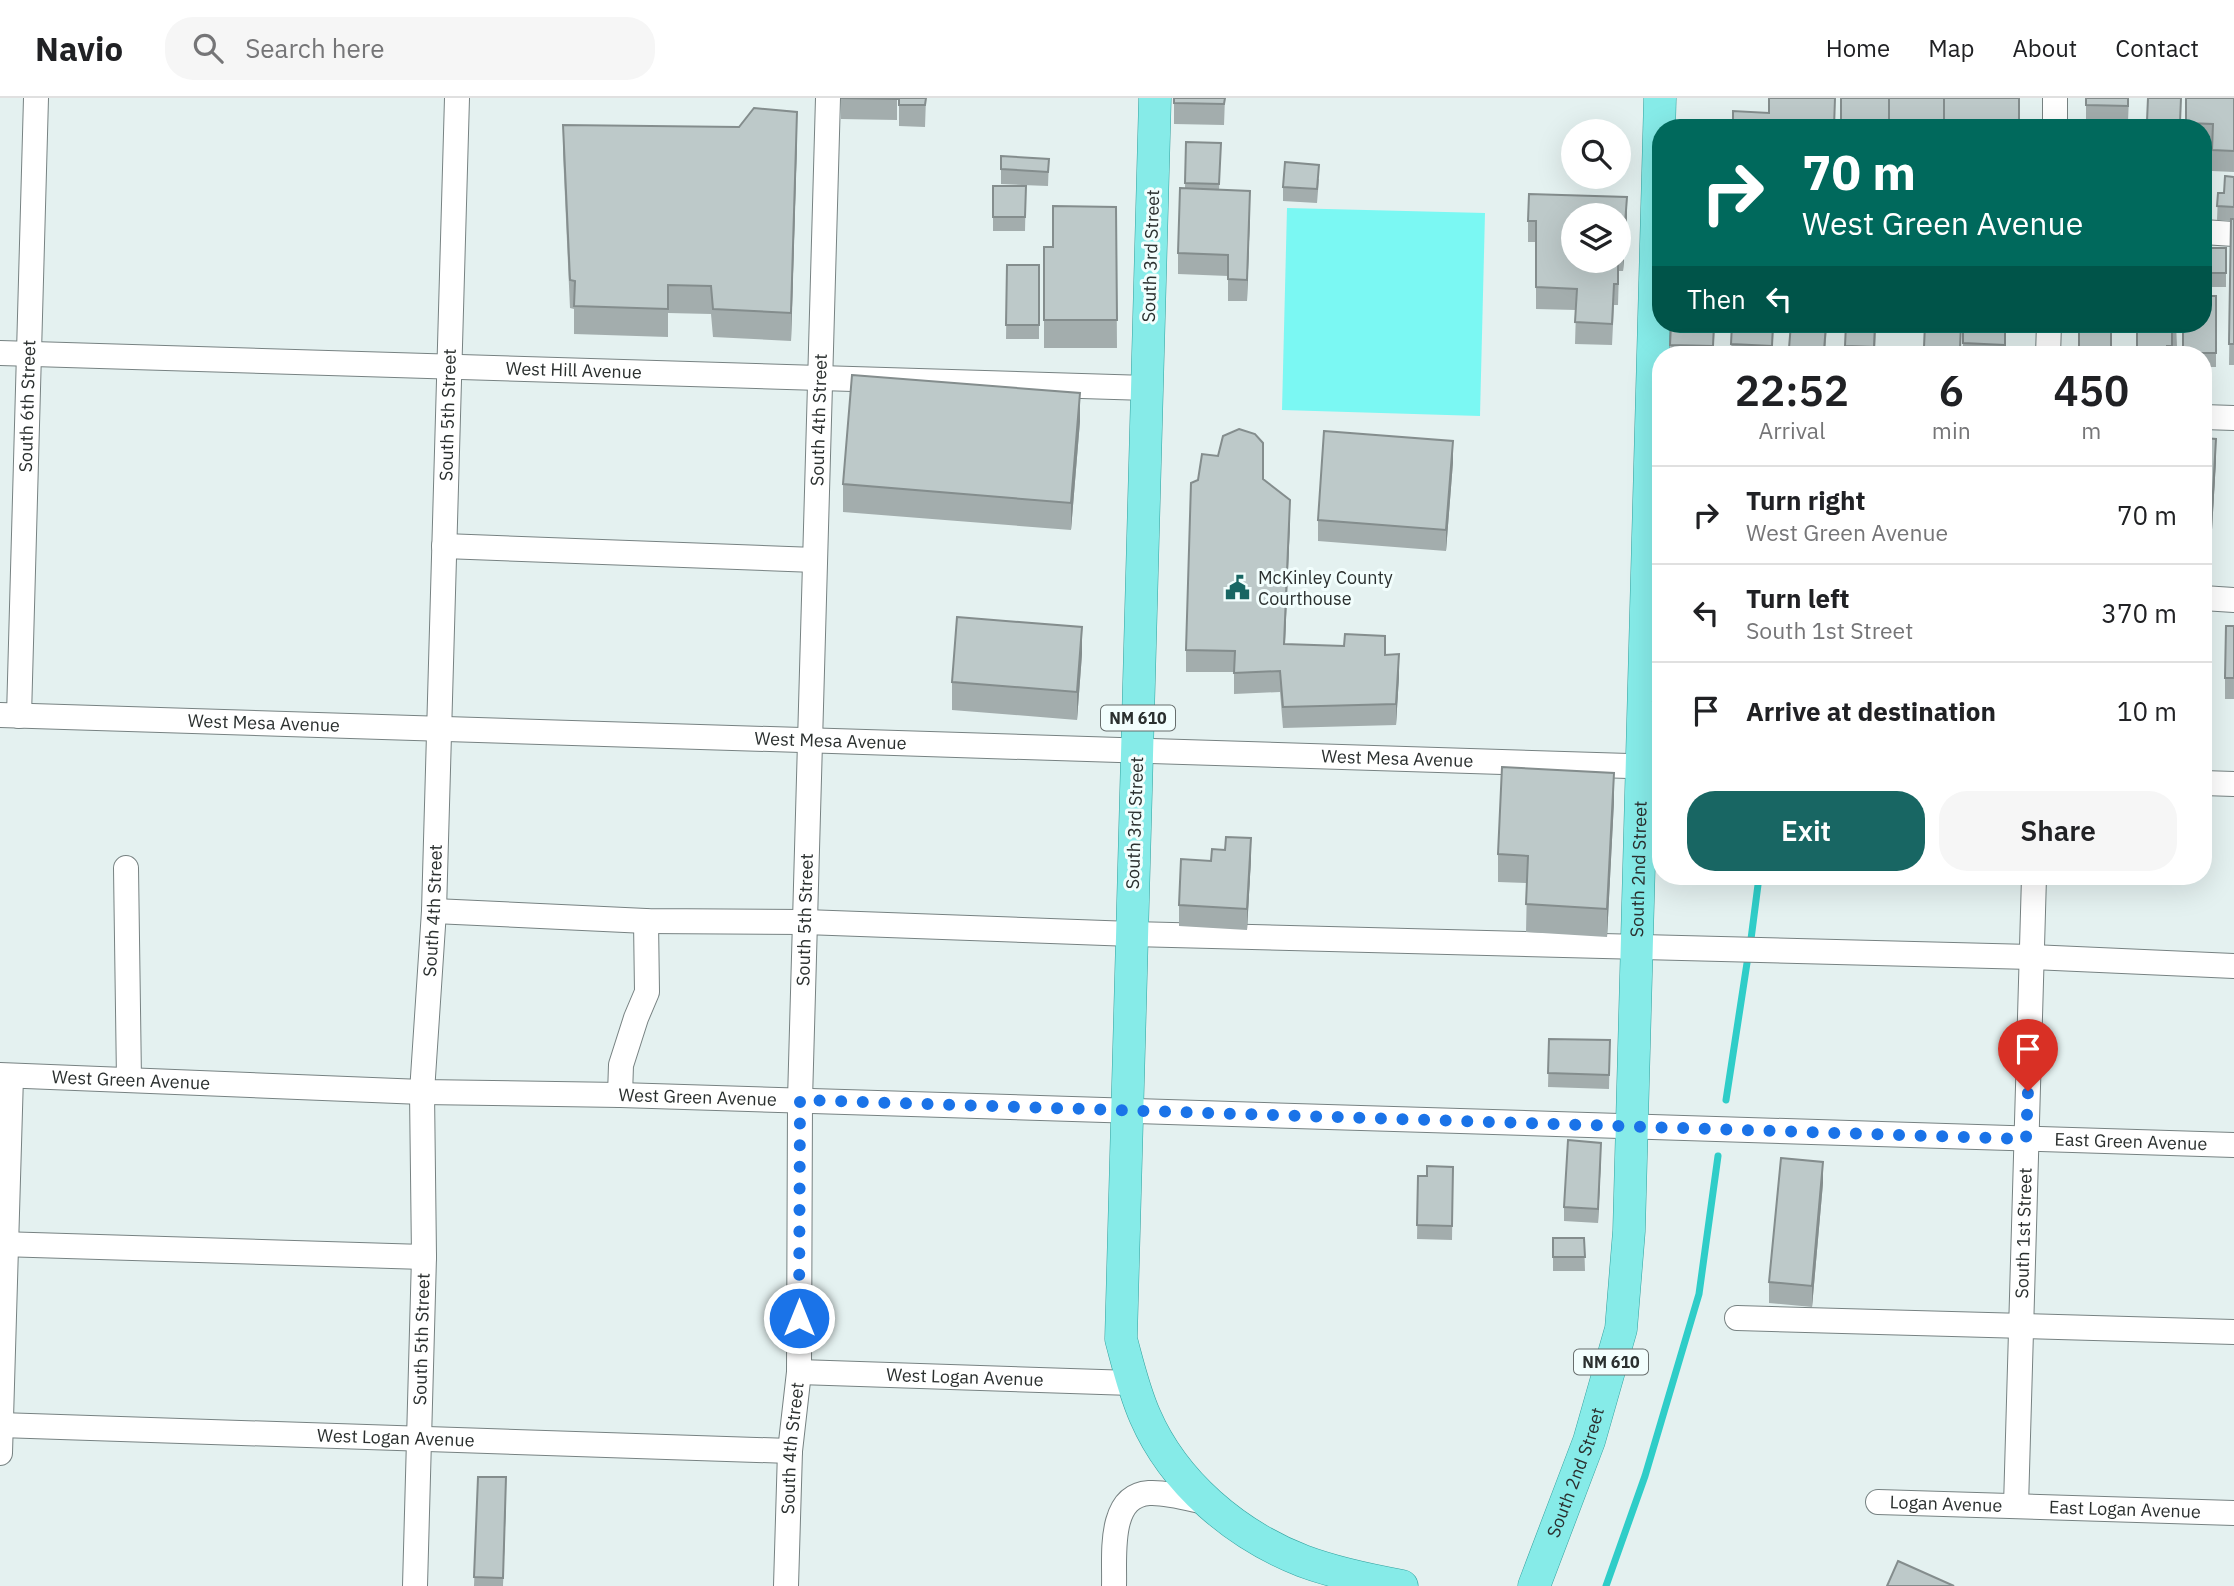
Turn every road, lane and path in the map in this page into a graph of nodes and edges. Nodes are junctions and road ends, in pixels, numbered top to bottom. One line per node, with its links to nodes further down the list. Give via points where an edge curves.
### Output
1 (36, 98): 12 (street, South 6th Street)
2 (457, 98): 13 (street, South 5th Street)
3 (828, 98): 14 (street, South 4th Street)
4 (1155, 98): 15 (main road, South 3rd Street / NM 610)
5 (1660, 98): 7 (main road, South 2nd Street / NM 610)
6 (2056, 98): 8 (street)
7 (1660, 119)
8 (2055, 119)
9 (2212, 233): 10 (street)
10 (2234, 234)
11 (0, 353): 12 (street, West Hill Avenue)
12 (29, 354): 13 (street, West Hill Avenue); 18 (street, South 6th Street)
13 (449, 367): 14 (street, West Hill Avenue); 19 (street, South 5th Street)
14 (820, 378): 15 (street, West Hill Avenue); 20 (street, South 4th Street)
15 (1147, 388): 27 (main road, South 3rd Street / NM 610)
16 (2212, 417): 17 (street)
17 (2234, 418)
18 (12, 537): 24 (street, South 6th Street)
19 (444, 545): 20 (street); 25 (street, South 5th Street)
20 (815, 561): 26 (street, South 4th Street)
21 (2212, 599): 22 (street)
22 (2234, 600)
23 (1652, 704): 28 (main road, South 2nd Street / NM 610)
24 (9, 716): 25 (street, West Mesa Avenue)
25 (439, 729): 26 (street, West Mesa Avenue); 33 (street, South 4th Street)
26 (810, 740): 27 (street, West Mesa Avenue); 35 (street, South 5th Street)
27 (1137, 750): 28 (street, West Mesa Avenue); 36 (main road, South 3rd Street / NM 610)
28 (1651, 766): 37 (main road, South 2nd Street / NM 610)
29 (2212, 783): 30 (street)
30 (2234, 784)
31 (126, 868): 41 (street)
32 (2034, 885): 38 (street, South 1st Street)
33 (434, 911): 34 (street); 42 (street, South 4th Street)
34 (646, 921): 35 (street); 43 (street, via 648,992 621,1065)
35 (805, 922): 36 (street); 44 (street, South 5th Street)
36 (1132, 934): 37 (street); 45 (main road, South 3rd Street / NM 610)
37 (1636, 946): 38 (street); 46 (main road, South 2nd Street / NM 610)
38 (2031, 957): 39 (street); 47 (street, South 1st Street)
39 (2234, 966)
40 (5, 1076): 41 (street, West Green Avenue); 49 (street)
41 (129, 1080): 42 (street, West Green Avenue)
42 (422, 1092): 43 (street, West Green Avenue); 50 (street, South 5th Street)
43 (620, 1095): 44 (street, West Green Avenue)
44 (800, 1100): 45 (street, West Green Avenue); 54 (street, South 4th Street)
45 (1127, 1111): 46 (street, West Green Avenue); 55 (main road, South 3rd Street / NM 610, via 1121,1339)
46 (1631, 1126): 47 (street, West Green Avenue); 68 (main road, South 2nd Street / NM 610, via 1629,1231 1620,1329 1589,1441)
47 (2026, 1139): 48 (street, East Green Avenue); 52 (street, South 1st Street)
48 (2234, 1145)
49 (3, 1244): 50 (street); 56 (street)
50 (424, 1257): 57 (street, South 5th Street)
51 (1737, 1318): 52 (street)
52 (2021, 1326): 53 (street); 62 (street, South 1st Street)
53 (2234, 1332)
54 (799, 1372): 55 (street, West Logan Avenue); 58 (street, South 4th Street)
55 (1132, 1383): 61 (main road, South 3rd Street / NM 610, via 1167,1455)
56 (0, 1425): 57 (street, West Logan Avenue); 59 (street)
57 (419, 1439): 58 (street, West Logan Avenue); 64 (street, South 5th Street)
58 (790, 1451): 65 (street, South 4th Street)
59 (0, 1452)
60 (1878, 1502): 62 (street, Logan Avenue)
61 (1209, 1503): 66 (street, via 1148,1493 1135,1497 1115,1528); 67 (main road, NM 610, via 1245,1531 1303,1561)
62 (2016, 1506): 63 (street, East Logan Avenue)
63 (2234, 1513)
64 (415, 1586)
65 (786, 1586)
66 (1114, 1586)
67 (1402, 1586)
68 (1534, 1586)

